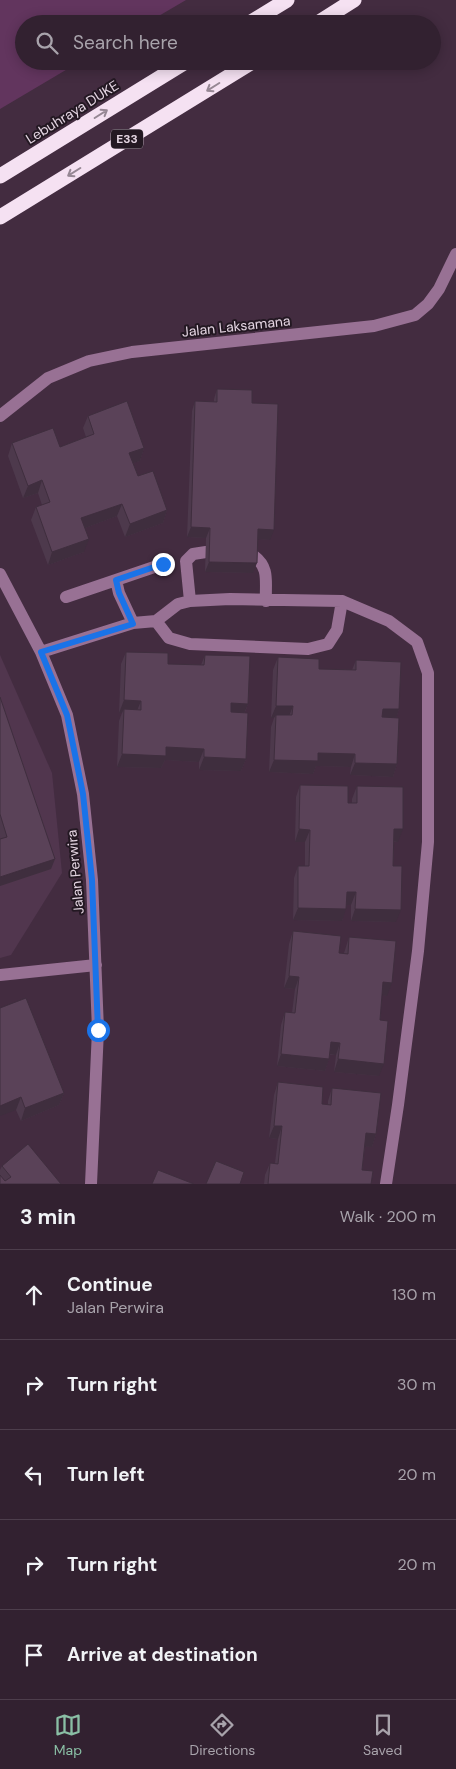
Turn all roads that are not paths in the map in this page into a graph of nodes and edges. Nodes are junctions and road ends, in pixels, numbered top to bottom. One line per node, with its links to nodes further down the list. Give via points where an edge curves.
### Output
1 (287, 0): 3 (highway)
2 (354, 0): 4 (highway)
3 (263, 15)
4 (330, 15)
5 (172, 70): 7 (highway, Lebuhraya DUKE / E33, one-way to 5)
6 (239, 70): 8 (highway, E33, one-way to 8)
7 (0, 176)
8 (0, 217)
9 (456, 254): 10 (street, Jalan Laksamana, via 439,289 415,315 374,326 132,352 88,361 48,378)
10 (0, 416)
11 (206, 552): 17 (street, via 193,554 186,560)
12 (254, 556): 18 (street, via 262,562 265,570)
13 (163, 564): 15 (street)
14 (0, 574): 22 (street, Jalan Perwira)
15 (116, 580): 16 (street); 21 (street)
16 (66, 597)
17 (190, 601): 18 (street); 20 (street, via 178,604)
18 (266, 601): 19 (street)
19 (342, 601): 20 (street, via 336,630 328,644 308,649 190,644 169,638); 26 (street, via 389,621 417,642 428,674 428,842 418,951)
20 (156, 621): 21 (street)
21 (133, 624): 22 (street)
22 (41, 652): 23 (street, Jalan Perwira, via 67,715 83,794)
23 (96, 965): 24 (street); 25 (street, Jalan Perwira, via 97,1070)
24 (0, 975)
25 (91, 1184)
26 (386, 1184)

